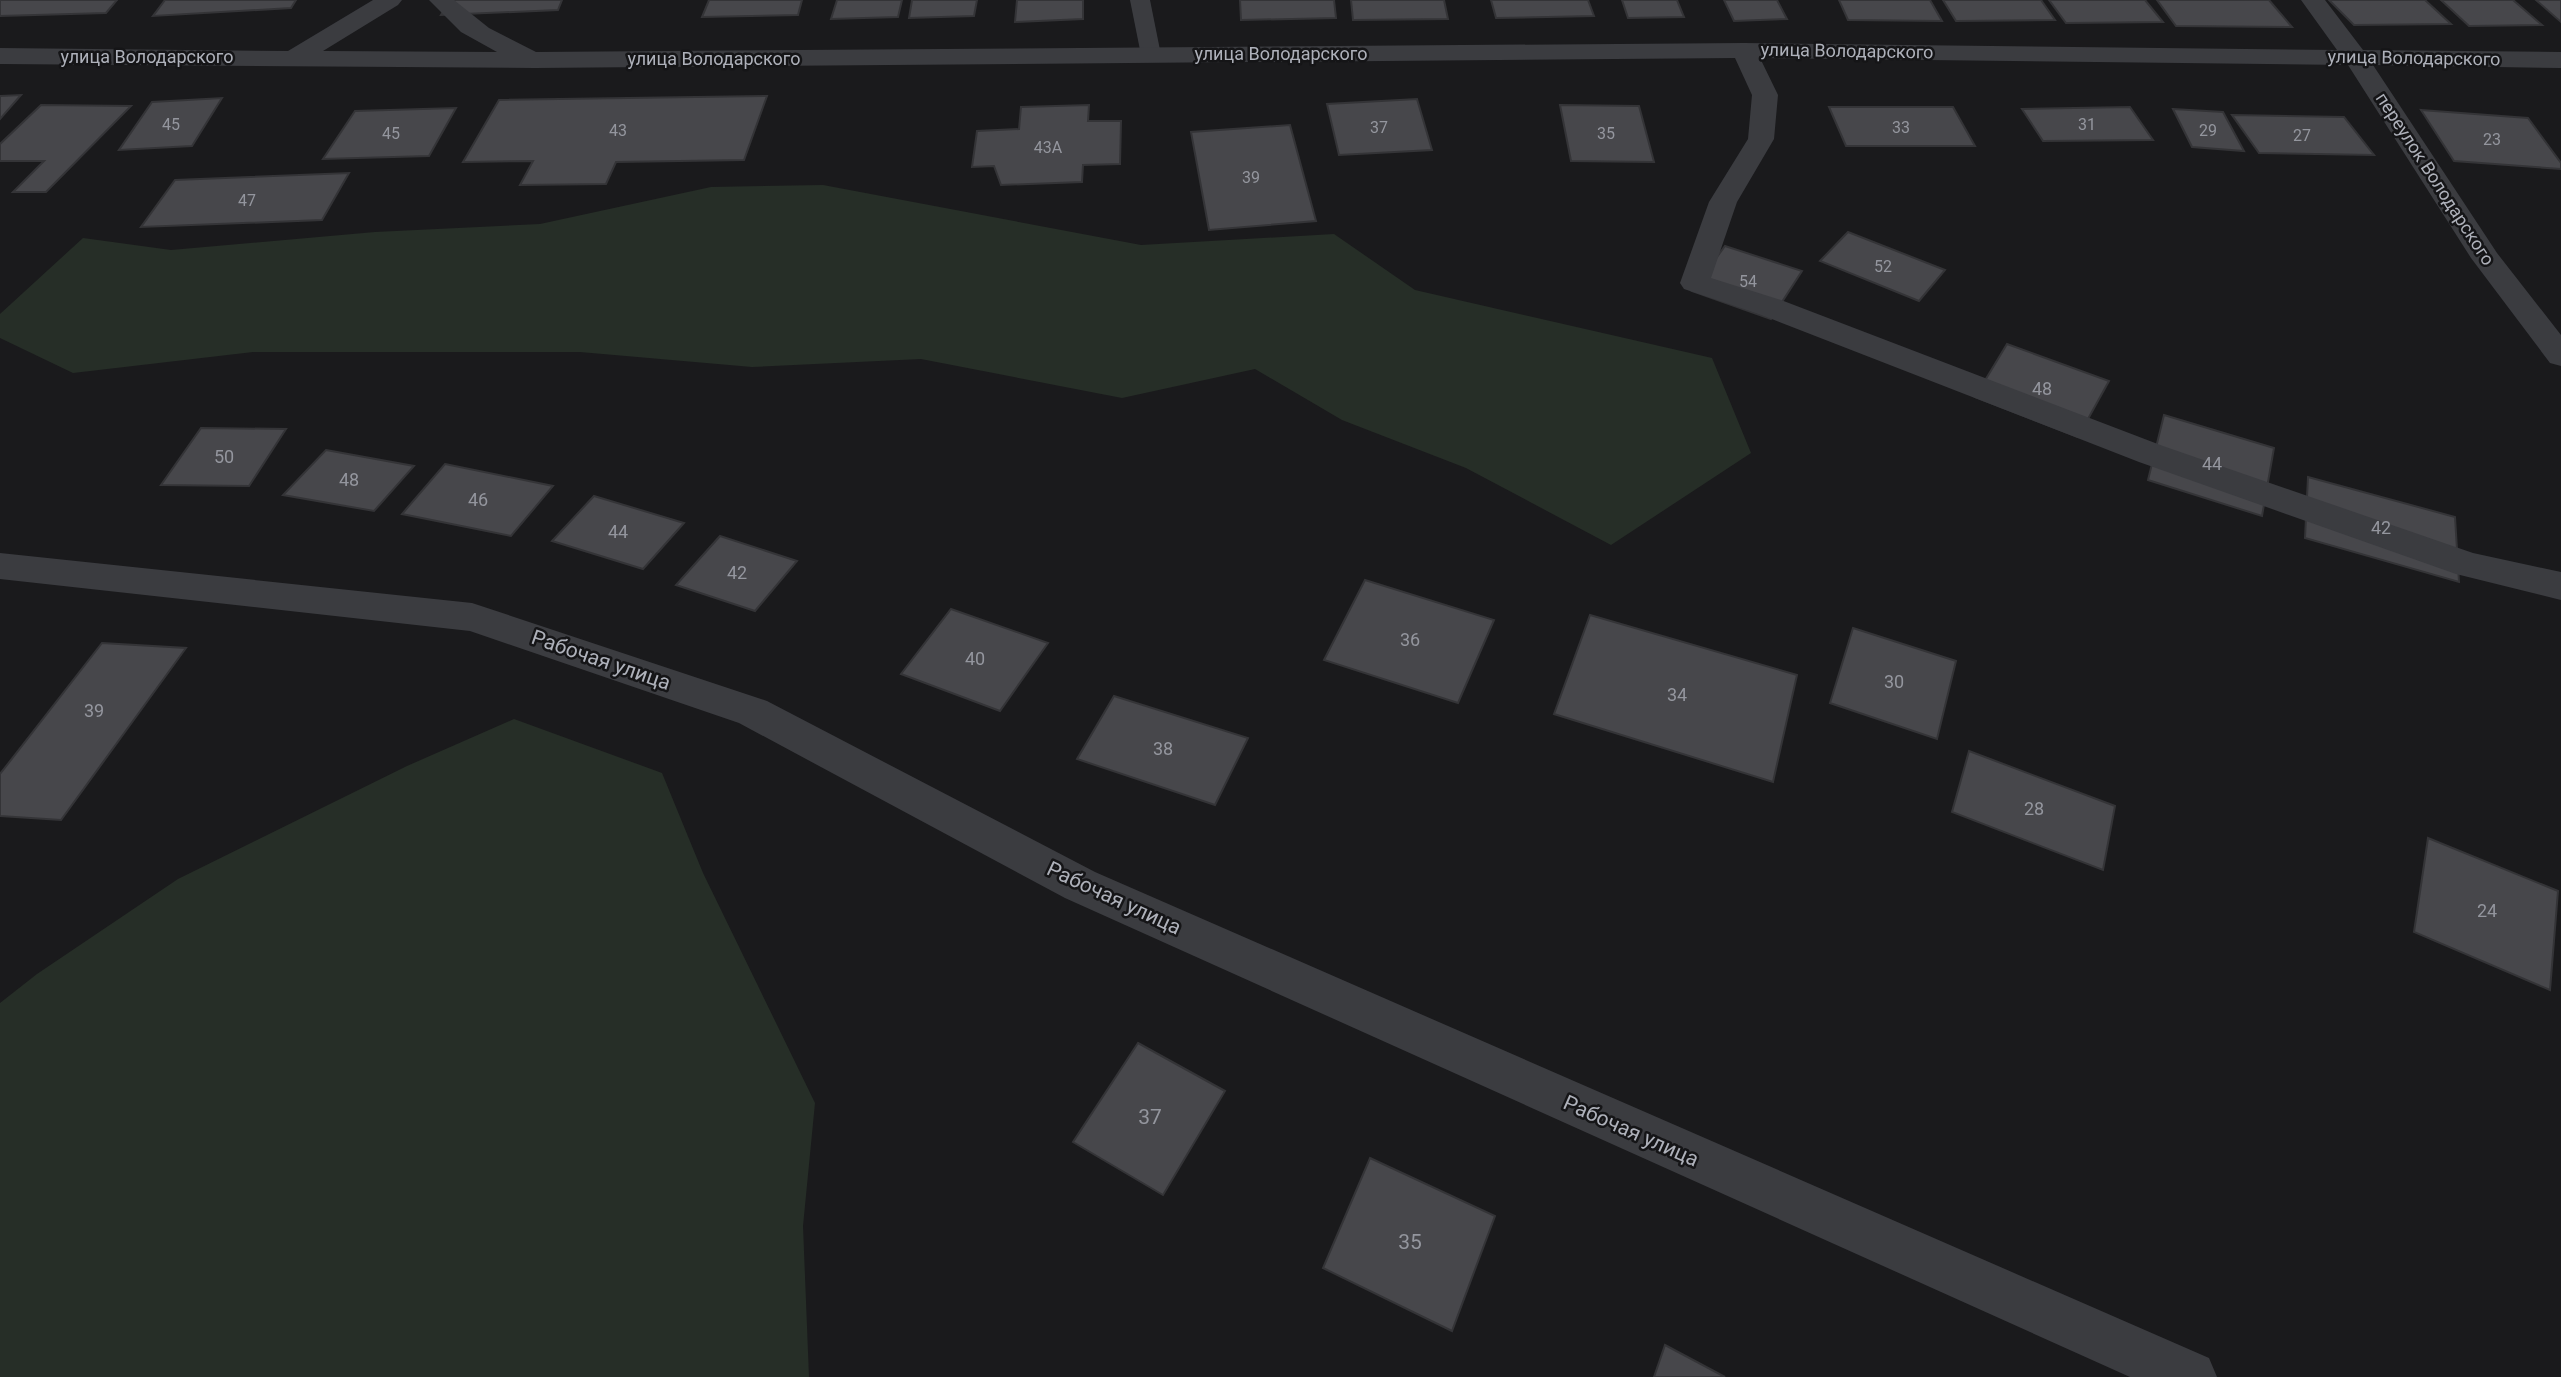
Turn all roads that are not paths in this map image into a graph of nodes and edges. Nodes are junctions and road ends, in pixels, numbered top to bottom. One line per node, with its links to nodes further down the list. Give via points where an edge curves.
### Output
1 (390, 0): 9 (street)
2 (441, 0): 10 (street, via 484,38)
3 (1140, 0): 6 (lane)
4 (2313, 0): 8 (street, переулок Володарского)
5 (1744, 50): 6 (street, улица Володарского); 8 (street, улица Володарского); 14 (street, via 1765,95 1761,139 1723,202 1695,283 1770,307 2164,459 2469,565)
6 (1151, 55): 10 (street, улица Володарского)
7 (0, 56): 9 (street, улица Володарского)
8 (2355, 58): 11 (street, улица Володарского); 12 (street, переулок Володарского, via 2486,258)
9 (292, 59): 10 (street, улица Володарского)
10 (535, 60)
11 (2561, 60)
12 (2561, 356)
13 (0, 566): 15 (street, Рабочая улица, via 472,617 753,712 1080,885)
14 (2561, 586)
15 (2190, 1377)

